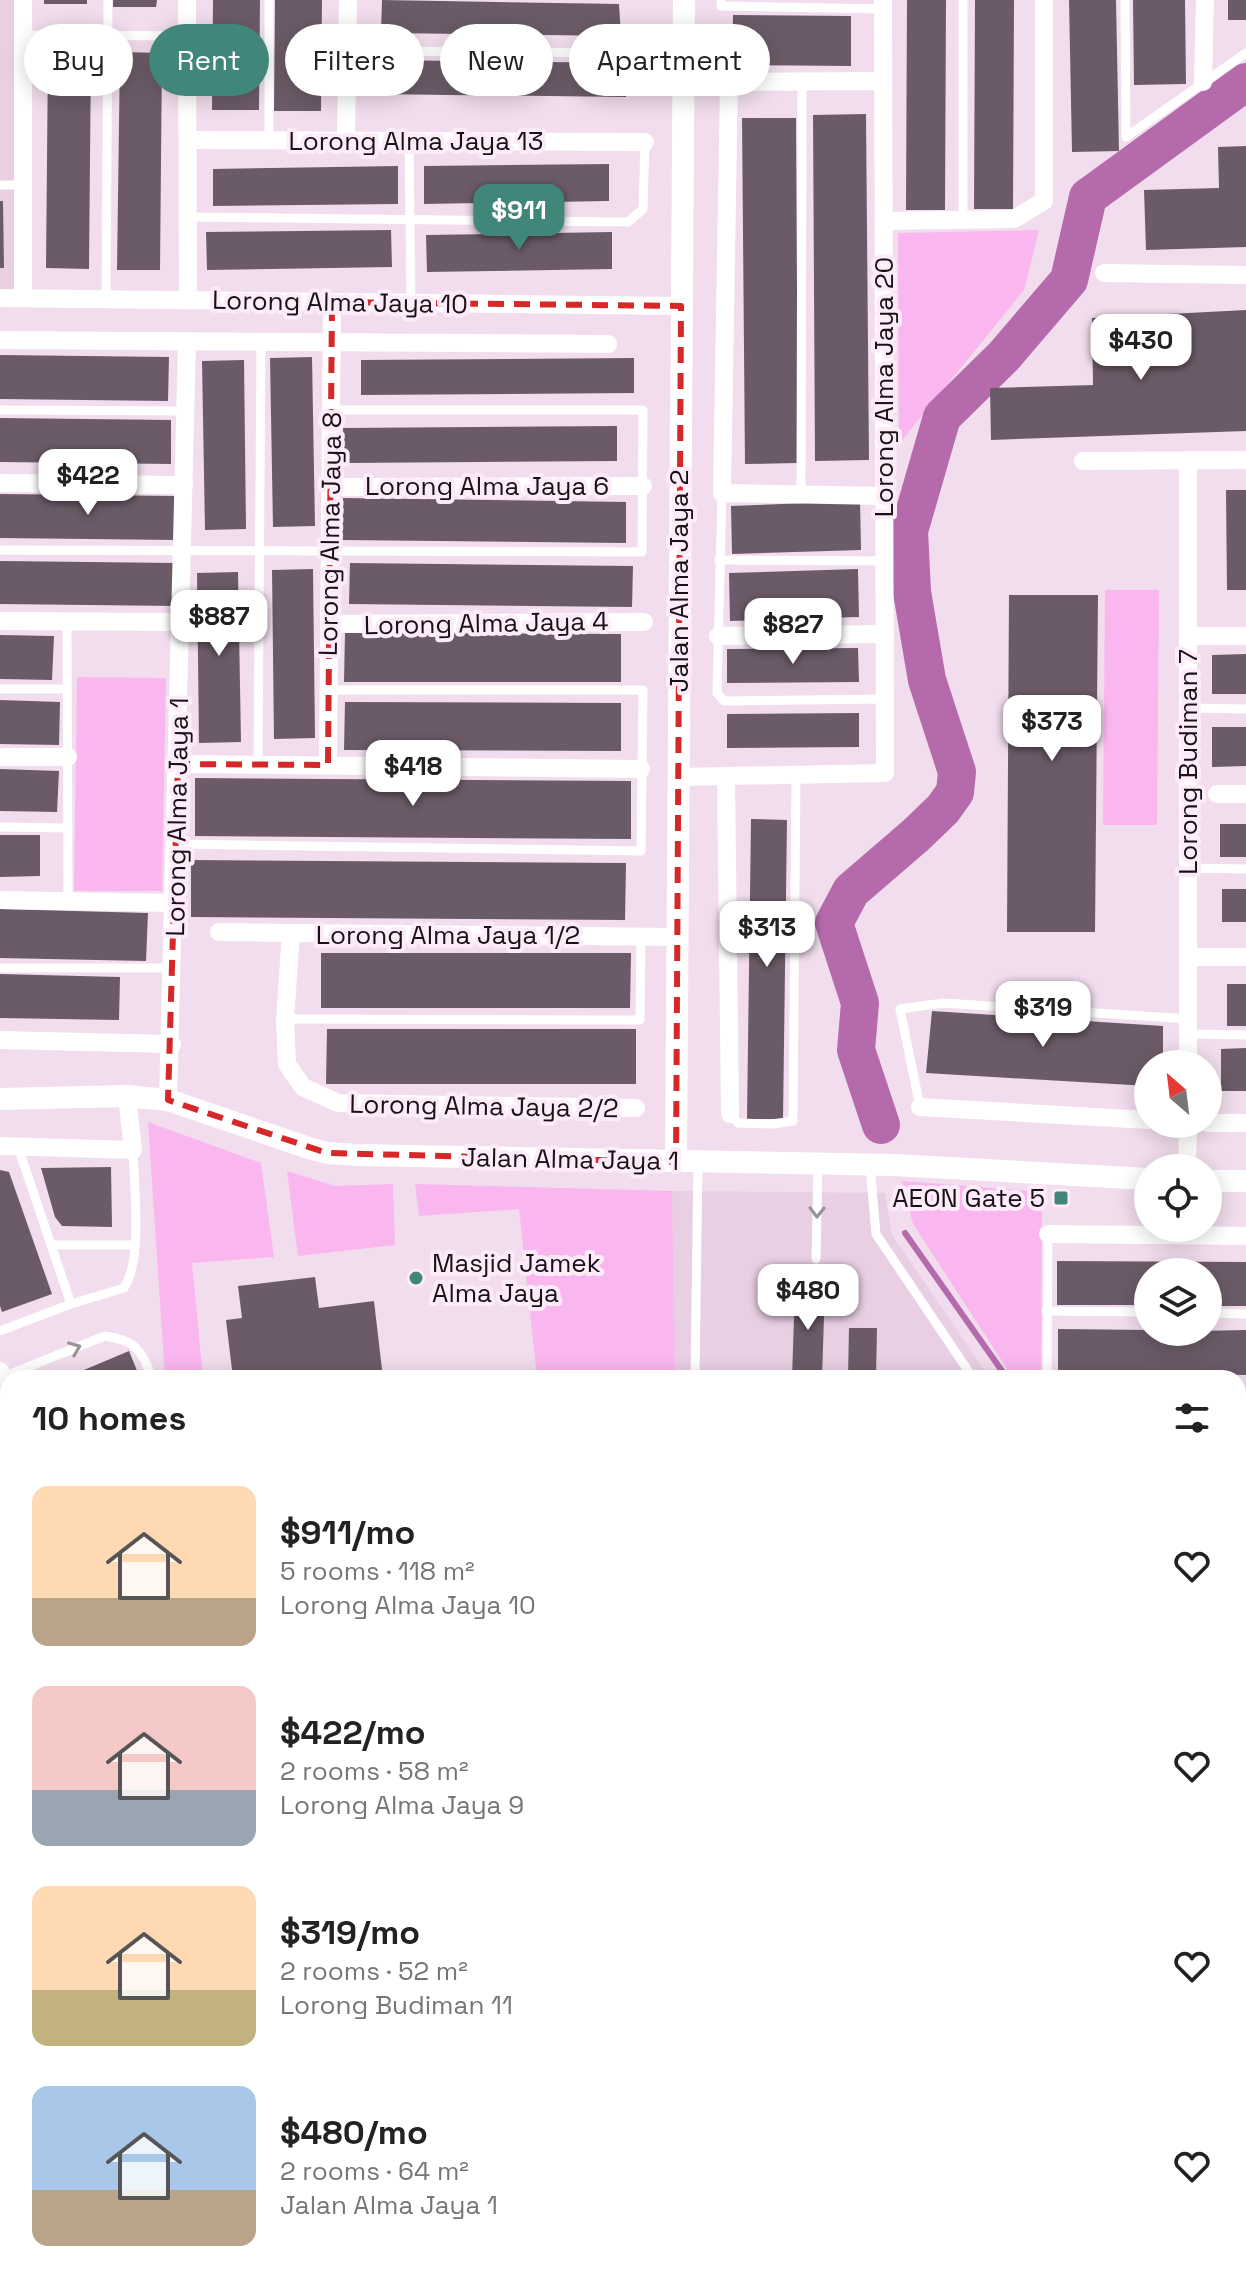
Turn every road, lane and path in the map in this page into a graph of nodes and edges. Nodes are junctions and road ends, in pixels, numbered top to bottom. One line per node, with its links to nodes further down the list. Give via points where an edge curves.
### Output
1 (23, 0): 16 (street)
2 (108, 0): 13 (lane)
3 (187, 0): 14 (street)
4 (269, 0): 27 (lane)
5 (348, 0): 15 (street)
6 (684, 0): 45 (street, Jalan Alma Jaya 2)
7 (721, 0): 12 (lane, via 721,6)
8 (963, 0): 36 (lane)
9 (1044, 0): 36 (street, via 1044,201 1014,219)
10 (1125, 0): 22 (lane, via 1126,137)
11 (1205, 0): 22 (street)
12 (883, 4): 20 (street, Lorong Alma Jaya 20)
13 (108, 24)
14 (188, 24)
15 (348, 24)
16 (23, 35): 32 (street)
17 (424, 52): 18 (lane)
18 (569, 53)
19 (1246, 53): 22 (lane)
20 (883, 81): 21 (street); 35 (street, Lorong Alma Jaya 20)
21 (802, 82): 61 (street, Jalan Alma Jaya 2, via 729,82); 62 (lane)
22 (1203, 82)
23 (108, 96): 41 (lane)
24 (188, 96): 26 (street)
25 (346, 96): 28 (street)
26 (188, 140): 27 (street, Lorong Alma Jaya 13); 33 (street)
27 (269, 141): 28 (street, Lorong Alma Jaya 13)
28 (346, 141): 29 (street, Lorong Alma Jaya 13)
29 (409, 141): 30 (street, Lorong Alma Jaya 13); 34 (lane)
30 (645, 142): 34 (lane, via 643,209 628,222)
31 (0, 185): 32 (lane)
32 (23, 185): 40 (street)
33 (188, 217): 34 (lane); 42 (street)
34 (410, 219): 44 (lane)
35 (884, 221): 36 (street); 63 (street, Lorong Alma Jaya 20)
36 (963, 221)
37 (1104, 273): 38 (street)
38 (1246, 275)
39 (0, 298): 40 (street, Lorong Alma Jaya 10)
40 (23, 298): 41 (street, Lorong Alma Jaya 10)
41 (106, 299): 42 (street, Lorong Alma Jaya 10)
42 (188, 300): 43 (street, Lorong Alma Jaya 10)
43 (332, 302): 44 (street, Lorong Alma Jaya 10); 49 (street, Lorong Alma Jaya 8)
44 (411, 303): 45 (street, Lorong Alma Jaya 10)
45 (681, 306): 93 (street, Jalan Alma Jaya 2)
46 (0, 340): 47 (street, Lorong Alma Jaya 10)
47 (187, 342): 48 (street, Lorong Alma Jaya 10); 53 (street, Lorong Alma Jaya 1)
48 (261, 343): 49 (street, Lorong Alma Jaya 10); 66 (lane)
49 (332, 344): 50 (street, Lorong Alma Jaya 10); 52 (street, Lorong Alma Jaya 8)
50 (608, 344)
51 (0, 410): 53 (lane)
52 (331, 410): 59 (lane, via 643,410); 60 (street, Lorong Alma Jaya 8)
53 (186, 411): 58 (street, Lorong Alma Jaya 1)
54 (1188, 460): 55 (street); 56 (street); 77 (street, Lorong Budiman 7)
55 (1246, 460)
56 (1083, 461)
57 (0, 483): 58 (street)
58 (184, 485): 65 (street, Lorong Alma Jaya 1)
59 (643, 486): 60 (street, Lorong Alma Jaya 6); 67 (lane, via 642,552)
60 (331, 487): 67 (street, Lorong Alma Jaya 8)
61 (722, 493): 62 (street); 68 (lane)
62 (801, 494): 63 (street)
63 (884, 496): 69 (street, Lorong Alma Jaya 20)
64 (0, 550): 65 (lane)
65 (182, 550): 66 (lane); 72 (street, Lorong Alma Jaya 1)
66 (260, 551): 67 (lane); 88 (lane)
67 (330, 551): 74 (street, Lorong Alma Jaya 8)
68 (719, 560): 69 (lane); 76 (lane)
69 (885, 561): 75 (street, Lorong Alma Jaya 20)
70 (0, 621): 71 (street)
71 (67, 622): 72 (street); 80 (lane)
72 (181, 622): 87 (street, Lorong Alma Jaya 1)
73 (644, 622): 74 (street, Lorong Alma Jaya 4)
74 (329, 624): 81 (street, Lorong Alma Jaya 8)
75 (885, 634): 76 (street); 82 (street, Lorong Alma Jaya 20)
76 (718, 636): 82 (lane, via 717,693 724,701)
77 (1188, 636): 78 (street); 83 (street, Lorong Budiman 7)
78 (1246, 636)
79 (0, 689): 80 (lane)
80 (67, 689): 86 (lane)
81 (329, 690): 89 (street, Lorong Alma Jaya 8); 90 (lane, via 643,690)
82 (885, 699): 91 (street, Lorong Alma Jaya 20, via 885,773)
83 (1188, 708): 84 (lane); 99 (street, Lorong Budiman 7)
84 (1246, 709)
85 (0, 757): 86 (street)
86 (68, 757): 97 (lane)
87 (178, 764): 88 (street); 98 (street, Lorong Alma Jaya 1)
88 (258, 765): 89 (street)
89 (328, 765): 90 (street)
90 (641, 769): 98 (lane, via 641,851)
91 (796, 775): 92 (street); 123 (lane, via 793,1121 738,1123)
92 (726, 776): 93 (street); 123 (street)
93 (678, 777): 107 (street, Jalan Alma Jaya 2)
94 (1217, 794): 95 (street)
95 (1246, 794)
96 (0, 827): 97 (lane)
97 (68, 828): 102 (lane)
98 (176, 844): 103 (street, Lorong Alma Jaya 1)
99 (1188, 868): 100 (lane); 108 (street, Lorong Budiman 7)
100 (1246, 869)
101 (0, 900): 102 (street)
102 (68, 901): 103 (street)
103 (175, 903): 111 (street, Lorong Alma Jaya 1)
104 (219, 932): 105 (street, Lorong Alma Jaya 1/2)
105 (291, 933): 106 (street, Lorong Alma Jaya 1/2); 112 (street, Lorong Alma Jaya 2/2)
106 (641, 936): 107 (street, Lorong Alma Jaya 1/2); 112 (lane, via 640,1020)
107 (676, 937): 129 (street, Jalan Alma Jaya 2)
108 (1188, 957): 109 (street); 113 (street, Lorong Budiman 7)
109 (1246, 957)
110 (0, 968): 111 (lane)
111 (173, 968): 116 (street, Lorong Alma Jaya 1)
112 (285, 1019): 122 (street, Lorong Alma Jaya 2/2, via 287,1064 303,1087 338,1103)
113 (1189, 1026): 114 (lane); 117 (street, Lorong Budiman 7); 121 (lane, via 943,1003 900,1009)
114 (1246, 1035)
115 (0, 1040): 116 (street)
116 (172, 1044): 120 (street, Lorong Alma Jaya 1)
117 (1188, 1050)
118 (127, 1096): 119 (street, Jalan Alma Jaya 1); 120 (street, Jalan Alma Jaya 1); 128 (street)
119 (0, 1099)
120 (168, 1100): 129 (street, Jalan Alma Jaya 1, via 327,1153)
121 (920, 1107): 124 (street)
122 (636, 1108)
123 (730, 1114)
124 (1134, 1119)
125 (1222, 1123): 126 (street)
126 (1246, 1123)
127 (9, 1146): 128 (street); 137 (lane)
128 (133, 1150): 138 (lane)
129 (687, 1162): 130 (street, Jalan Alma Jaya 1); 148 (lane)
130 (818, 1164): 131 (street, Jalan Alma Jaya 1); 139 (lane, one-way to 139)
131 (870, 1166): 132 (street, Jalan Alma Jaya 1); 149 (lane, via 876,1234)
132 (1134, 1178)
133 (1222, 1181): 134 (street)
134 (1246, 1181)
135 (1048, 1234): 136 (street); 141 (lane)
136 (1246, 1236)
137 (51, 1245): 138 (lane); 140 (lane)
138 (135, 1245): 140 (lane, via 124,1288)
139 (816, 1259)
140 (71, 1304): 145 (lane)
141 (1046, 1311): 142 (lane); 150 (lane)
142 (1134, 1312)
143 (1222, 1313): 144 (lane)
144 (1246, 1314)
145 (0, 1331)
146 (25, 1370): 147 (lane, one-way to 147, via 105,1336 136,1346)
147 (148, 1370)
148 (695, 1370)
149 (968, 1370)
150 (1047, 1370)

